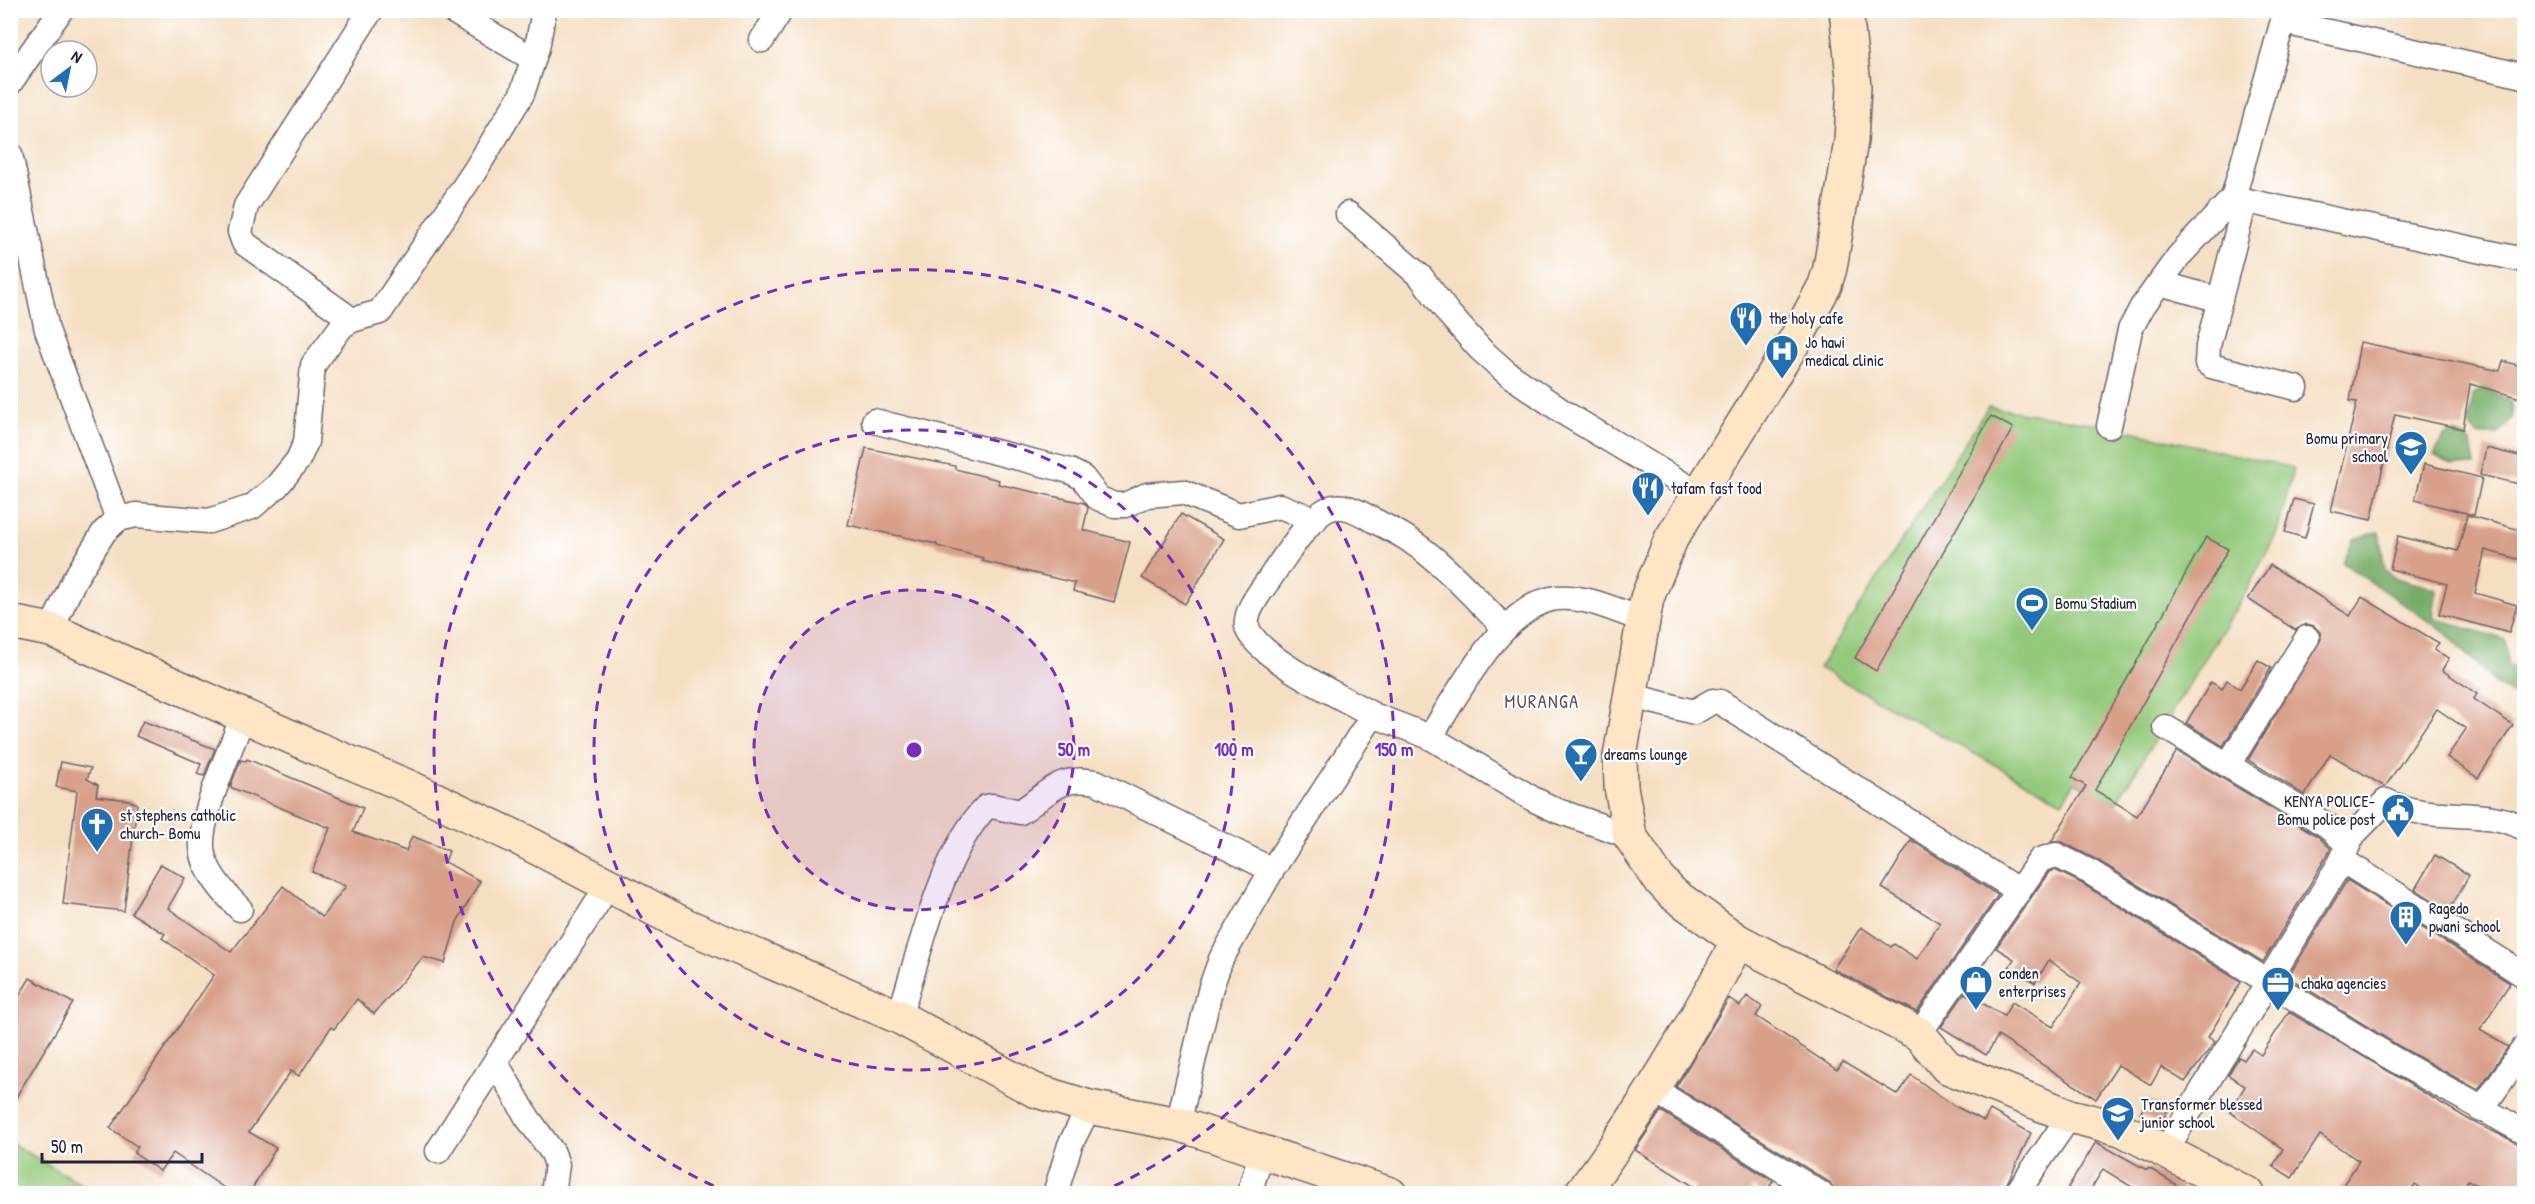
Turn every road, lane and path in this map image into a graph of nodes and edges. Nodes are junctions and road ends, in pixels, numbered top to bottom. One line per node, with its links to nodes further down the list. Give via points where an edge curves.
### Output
1 (61, 10): 11 (street)
2 (371, 10): 18 (street, via 246,206 240,232 244,243)
3 (451, 10): 9 (street)
4 (544, 10): 9 (street)
5 (781, 10): 8 (street)
6 (1846, 10): 22 (street, via 1854,86 1851,141 1837,237 1825,285 1797,337)
7 (2285, 16): 10 (street); 13 (street)
8 (762, 40)
9 (533, 59): 18 (street, via 522,94 387,302 380,312)
10 (2524, 75)
11 (10, 83)
12 (10, 154): 23 (street, via 47,330)
13 (2239, 200): 15 (street); 16 (street, via 2179,256); 17 (street)
14 (1348, 214): 22 (street, via 1421,277 1480,349 1507,373 1551,405)
15 (2524, 260)
16 (2160, 284): 17 (street); 21 (street, via 2130,330)
17 (2220, 300): 19 (street, via 2206,363)
18 (352, 320): 23 (street, via 330,340 313,365 306,442 298,460 277,486 252,507 209,521 136,515)
19 (2296, 388)
20 (874, 421): 24 (street, via 1070,471 1083,478 1106,503 1125,505 1148,495 1183,492 1239,514 1280,506)
21 (2109, 426)
22 (1698, 494): 25 (street, via 1657,568)
23 (118, 519): 28 (street, via 104,531 74,580)
24 (1315, 520): 27 (street, via 1326,510 1340,506 1411,540); 31 (street, via 1254,603 1247,618 1248,630 1275,658)
25 (1642, 619): 27 (street, via 1559,597 1543,601); 30 (street)
26 (10, 622): 28 (street)
27 (1505, 628): 34 (street)
28 (51, 630): 32 (street)
29 (2307, 639): 35 (street)
30 (1629, 695): 37 (street, via 1619,770); 41 (street, via 1694,712 1713,701 1720,702)
31 (1373, 715): 34 (street); 39 (street)
32 (243, 716): 40 (street, via 417,790); 42 (street, via 209,812 202,849 225,894)
33 (2165, 727): 35 (street)
34 (1430, 737): 37 (street, via 1533,799)
35 (2228, 765): 38 (street, via 2328,826)
36 (2524, 828): 38 (street, via 2485,816 2406,811 2386,801 2353,835)
37 (1630, 836): 43 (street, via 1673,894)
38 (2345, 853): 44 (street); 45 (street)
39 (1272, 870): 46 (street, via 1096,782 1076,778 1062,782 1020,812 986,807 957,850 939,893); 54 (street, via 1221,959)
40 (608, 886): 46 (street, via 696,930); 49 (street)
41 (2019, 891): 45 (street, via 2040,860 2056,855); 47 (street)
42 (240, 909)
43 (1738, 941): 47 (street); 50 (street, via 1698,1017)
44 (2524, 975)
45 (2269, 980): 52 (street); 57 (street)
46 (899, 1017): 51 (street, via 1008,1078)
47 (1919, 1034): 53 (street, via 1947,1068)
48 (2524, 1048): 52 (street)
49 (496, 1063): 58 (street); 60 (street, via 553,1153 557,1165)
50 (1653, 1089): 64 (street); 65 (street)
51 (1089, 1107): 54 (street); 61 (street, via 1070,1145)
52 (2481, 1110): 55 (street)
53 (2070, 1116): 57 (street, via 2121,1130); 66 (street)
54 (1178, 1124): 56 (street)
55 (2524, 1132)
56 (1262, 1150): 62 (street); 63 (street)
57 (2166, 1150): 59 (street)
58 (438, 1151)
59 (2240, 1191)
60 (553, 1194)
61 (1055, 1194)
62 (1249, 1194)
63 (1390, 1194)
64 (1580, 1194)
65 (1821, 1194)
66 (2016, 1194)

